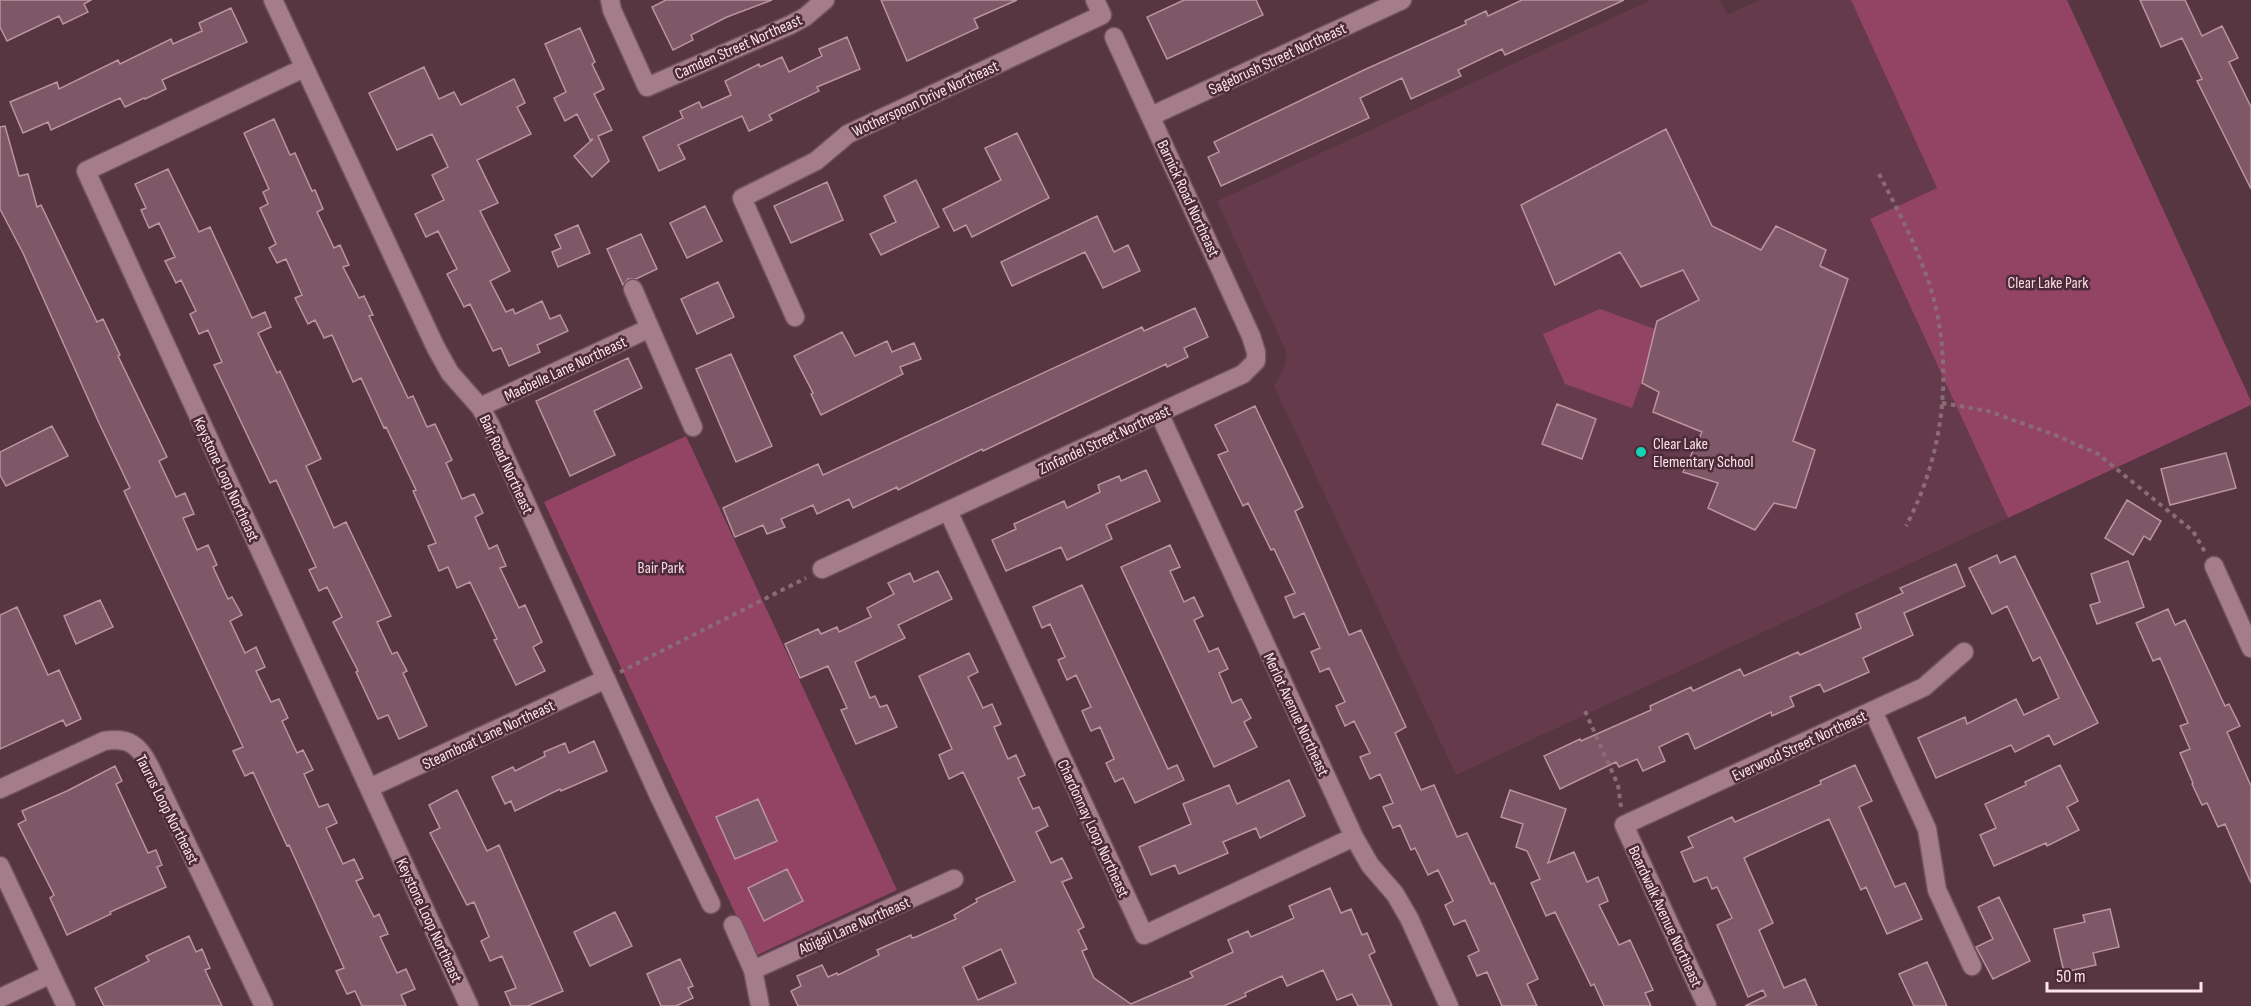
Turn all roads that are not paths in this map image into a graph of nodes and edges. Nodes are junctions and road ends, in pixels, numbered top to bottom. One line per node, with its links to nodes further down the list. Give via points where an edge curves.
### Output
1 (273, 0): 7 (street, Bair Road Northeast)
2 (610, 0): 3 (street, Camden Street Northeast, via 647,87 790,25)
3 (825, 0)
4 (1402, 0): 8 (street, Sagebrush Street Northeast)
5 (1098, 8): 10 (street, Wotherspoon Drive Northeast, via 848,134 816,160 742,198)
6 (1114, 38): 8 (street, Barnick Road Northeast)
7 (304, 68): 13 (street, Bair Road Northeast, via 436,348 450,373); 23 (street, Keystone Loop Northeast, via 86,171)
8 (1151, 116): 12 (street, Barnick Road Northeast, via 1251,336)
9 (633, 289): 11 (street)
10 (795, 317)
11 (650, 328): 13 (street, Maebelle Lane Northeast); 15 (street)
12 (1256, 361): 14 (street, Zinfandel Street Northeast, via 1243,374)
13 (480, 407): 21 (street, Bair Road Northeast)
14 (1159, 413): 16 (street, Zinfandel Street Northeast); 26 (street, Merlot Avenue Northeast)
15 (693, 427)
16 (948, 511): 18 (street, Zinfandel Street Northeast); 26 (street, Chardonnay Loop Northeast, via 1144,935)
17 (2214, 566): 19 (street)
18 (822, 569)
19 (2251, 648)
20 (1964, 652): 22 (street, Everwood Street Northeast, via 1924,687)
21 (606, 679): 23 (street, Steamboat Lane Northeast); 29 (street, Bair Road Northeast)
22 (1873, 711): 25 (street, Everwood Street Northeast); 31 (street, via 1928,829 1937,890)
23 (369, 788): 37 (street, Keystone Loop Northeast)
24 (0, 789): 36 (street, Taurus Loop Northeast, via 104,741 118,739 137,748 145,756)
25 (1624, 825): 40 (street, Boardwalk Avenue Northeast)
26 (1354, 837): 39 (street, Merlot Avenue Northeast, via 1409,918)
27 (0, 866): 33 (street)
28 (954, 879): 32 (street, Abigail Lane Northeast)
29 (711, 904)
30 (733, 925): 32 (street)
31 (1972, 966)
32 (753, 970): 38 (street)
33 (51, 974): 34 (street); 35 (street)
34 (0, 998)
35 (66, 1006)
36 (264, 1006)
37 (469, 1006)
38 (760, 1006)
39 (1449, 1006)
40 (1707, 1006)

